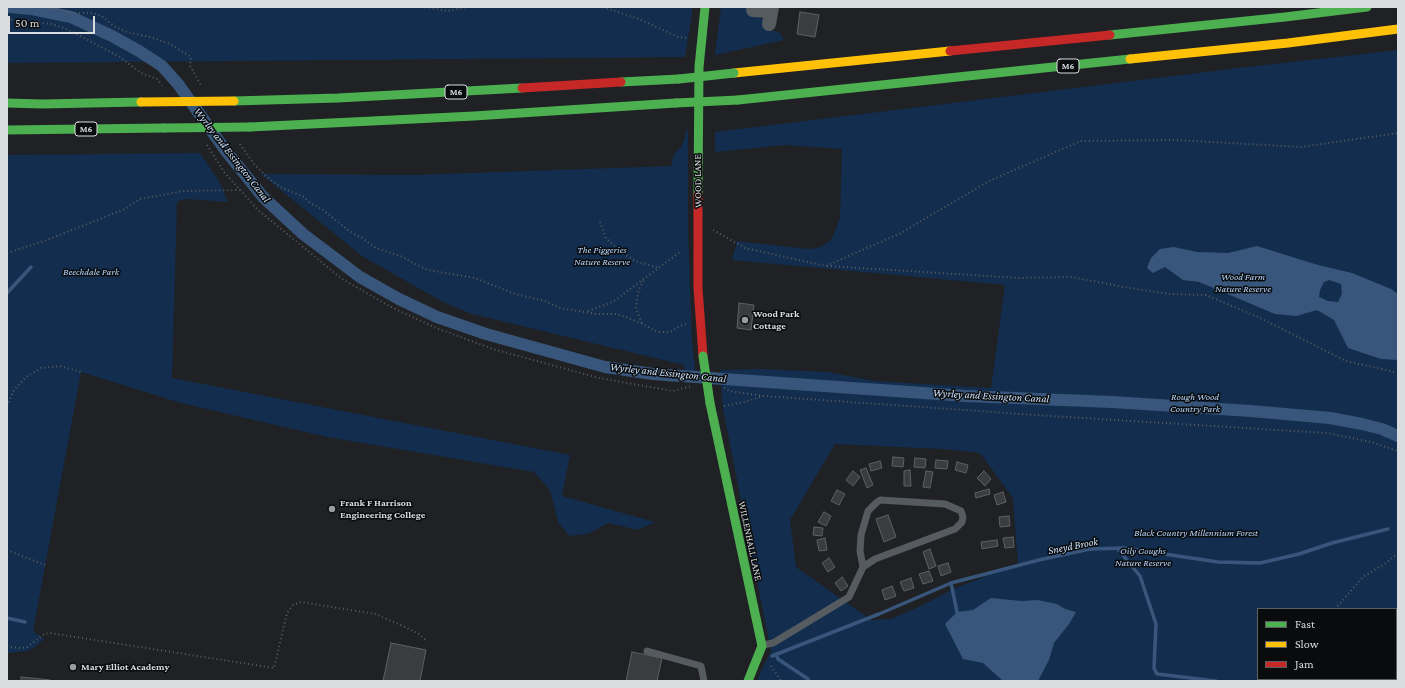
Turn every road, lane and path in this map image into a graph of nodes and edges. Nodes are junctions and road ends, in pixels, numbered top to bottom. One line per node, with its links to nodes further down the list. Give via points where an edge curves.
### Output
1 (44, 7): 13 (path, via 93,14 103,17 126,32 170,44 191,57 190,66)
2 (425, 7): 3 (path, via 447,11)
3 (468, 7)
4 (604, 7): 11 (path, via 678,37)
5 (705, 7): 11 (main road, WOOD LANE)
6 (1367, 7): 14 (main road, M6, bridge, via 679,79 338,98)
7 (752, 10): 8 (street)
8 (771, 14)
9 (7, 19): 12 (path, via 52,24 66,29)
10 (1398, 29): 15 (main road, M6, bridge, via 1288,43 738,100 250,127)
11 (702, 39): 23 (main road, WOOD LANE, via 699,67)
12 (157, 79)
13 (204, 90)
14 (7, 103)
15 (7, 130)
16 (1398, 133): 24 (path, via 1301,147 1175,140 1081,141 989,181 900,233)
17 (238, 141): 27 (path, via 267,177 280,187 304,197 376,248 403,257 428,270 475,278 560,308)
18 (215, 156): 19 (path, via 224,172)
19 (240, 190): 22 (path, via 184,191 140,199 125,209); 33 (path, via 258,210 342,279 391,307 436,328 493,349 599,378 674,391)
20 (600, 222): 25 (path, via 606,238 620,251 635,261)
21 (713, 230): 24 (path, via 745,248)
22 (7, 253)
23 (698, 257): 25 (path, via 679,253); 28 (main road, WOOD LANE)
24 (826, 266): 32 (path, via 1020,278 1071,277 1169,294 1206,295 1258,317 1346,361)
25 (659, 268): 26 (path)
26 (644, 279): 27 (path, via 607,304); 29 (path, via 639,289 636,309)
27 (586, 311): 29 (path, via 616,314)
28 (701, 323): 29 (path, via 684,324 670,332 662,333); 30 (main road, WOOD LANE)
29 (642, 324)
30 (703, 356): 37 (main road, WILLENHALL LANE, bridge)
31 (81, 372): 36 (path, via 60,366 41,368 26,377 14,390)
32 (1398, 372)
33 (696, 385)
34 (720, 386): 35 (path, via 730,391)
35 (764, 396): 37 (path, via 725,406); 38 (path, via 1327,433 1371,442)
36 (7, 405)
37 (710, 405): 45 (main road, WILLENHALL LANE)
38 (1398, 451)
39 (7, 550): 41 (path)
40 (1398, 552): 43 (path, via 1363,577)
41 (45, 565)
42 (863, 567): 42 (lane, via 875,558 955,529 962,522 961,511 945,504 880,500 868,511 861,535); 45 (lane, via 849,597 773,643)
43 (1336, 608)
44 (427, 641): 46 (path, via 419,634 375,614 301,602 293,605 287,613 274,668 50,633 44,634 26,647)
45 (762, 646): 49 (main road)
46 (7, 647)
47 (647, 651): 48 (lane, via 701,666)
48 (704, 681)
49 (748, 681)

